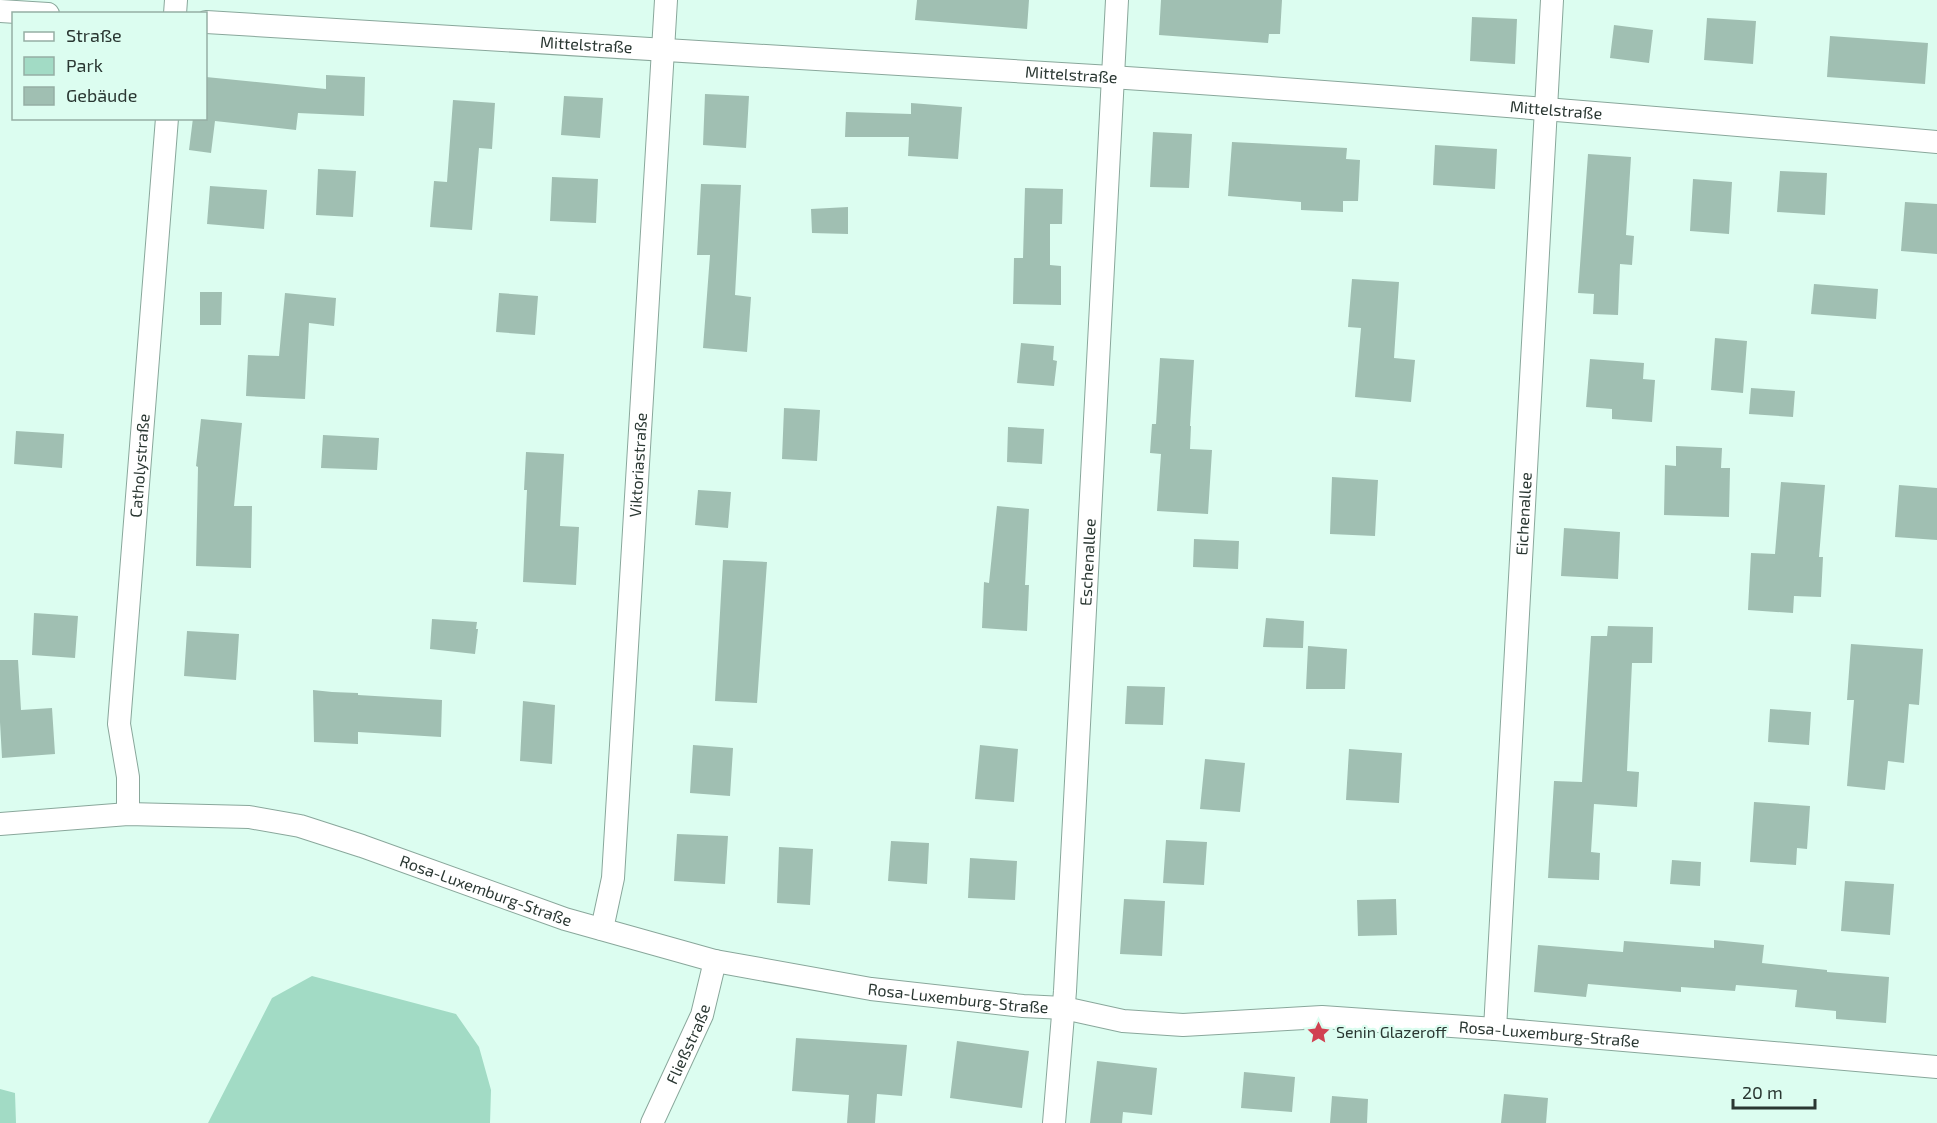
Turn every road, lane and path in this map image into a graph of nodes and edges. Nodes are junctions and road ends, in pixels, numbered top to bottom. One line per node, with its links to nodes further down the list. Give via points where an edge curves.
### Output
1 (666, 0): 7 (street, Viktoriastraße)
2 (1117, 0): 8 (street, Eschenallee)
3 (1552, 0): 9 (street, Eichenallee)
4 (0, 11): 5 (street)
5 (16, 12)
6 (207, 22): 7 (street, Mittelstraße)
7 (664, 48): 8 (street, Mittelstraße); 14 (street, Viktoriastraße, via 613,878)
8 (1113, 77): 9 (street, Mittelstraße); 16 (street, Eschenallee)
9 (1546, 108): 11 (street, Mittelstraße); 17 (street, Eichenallee)
10 (167, 120): 12 (street, Catholystraße, via 119,724 128,777)
11 (1937, 141)
12 (128, 814): 13 (street, Rosa-Luxemburg-Straße); 14 (street, Rosa-Luxemburg-Straße, via 249,817 300,826)
13 (0, 824)
14 (602, 929): 15 (street, Rosa-Luxemburg-Straße)
15 (715, 961): 16 (street, Rosa-Luxemburg-Straße, via 871,989); 19 (street, Fließstraße, via 702,1015)
16 (1064, 1008): 17 (street, Rosa-Luxemburg-Straße, via 1123,1021 1183,1025 1322,1017); 20 (street, Eschenallee)
17 (1495, 1029): 18 (street, Rosa-Luxemburg-Straße)
18 (1937, 1067)
19 (652, 1123)
20 (1054, 1123)

